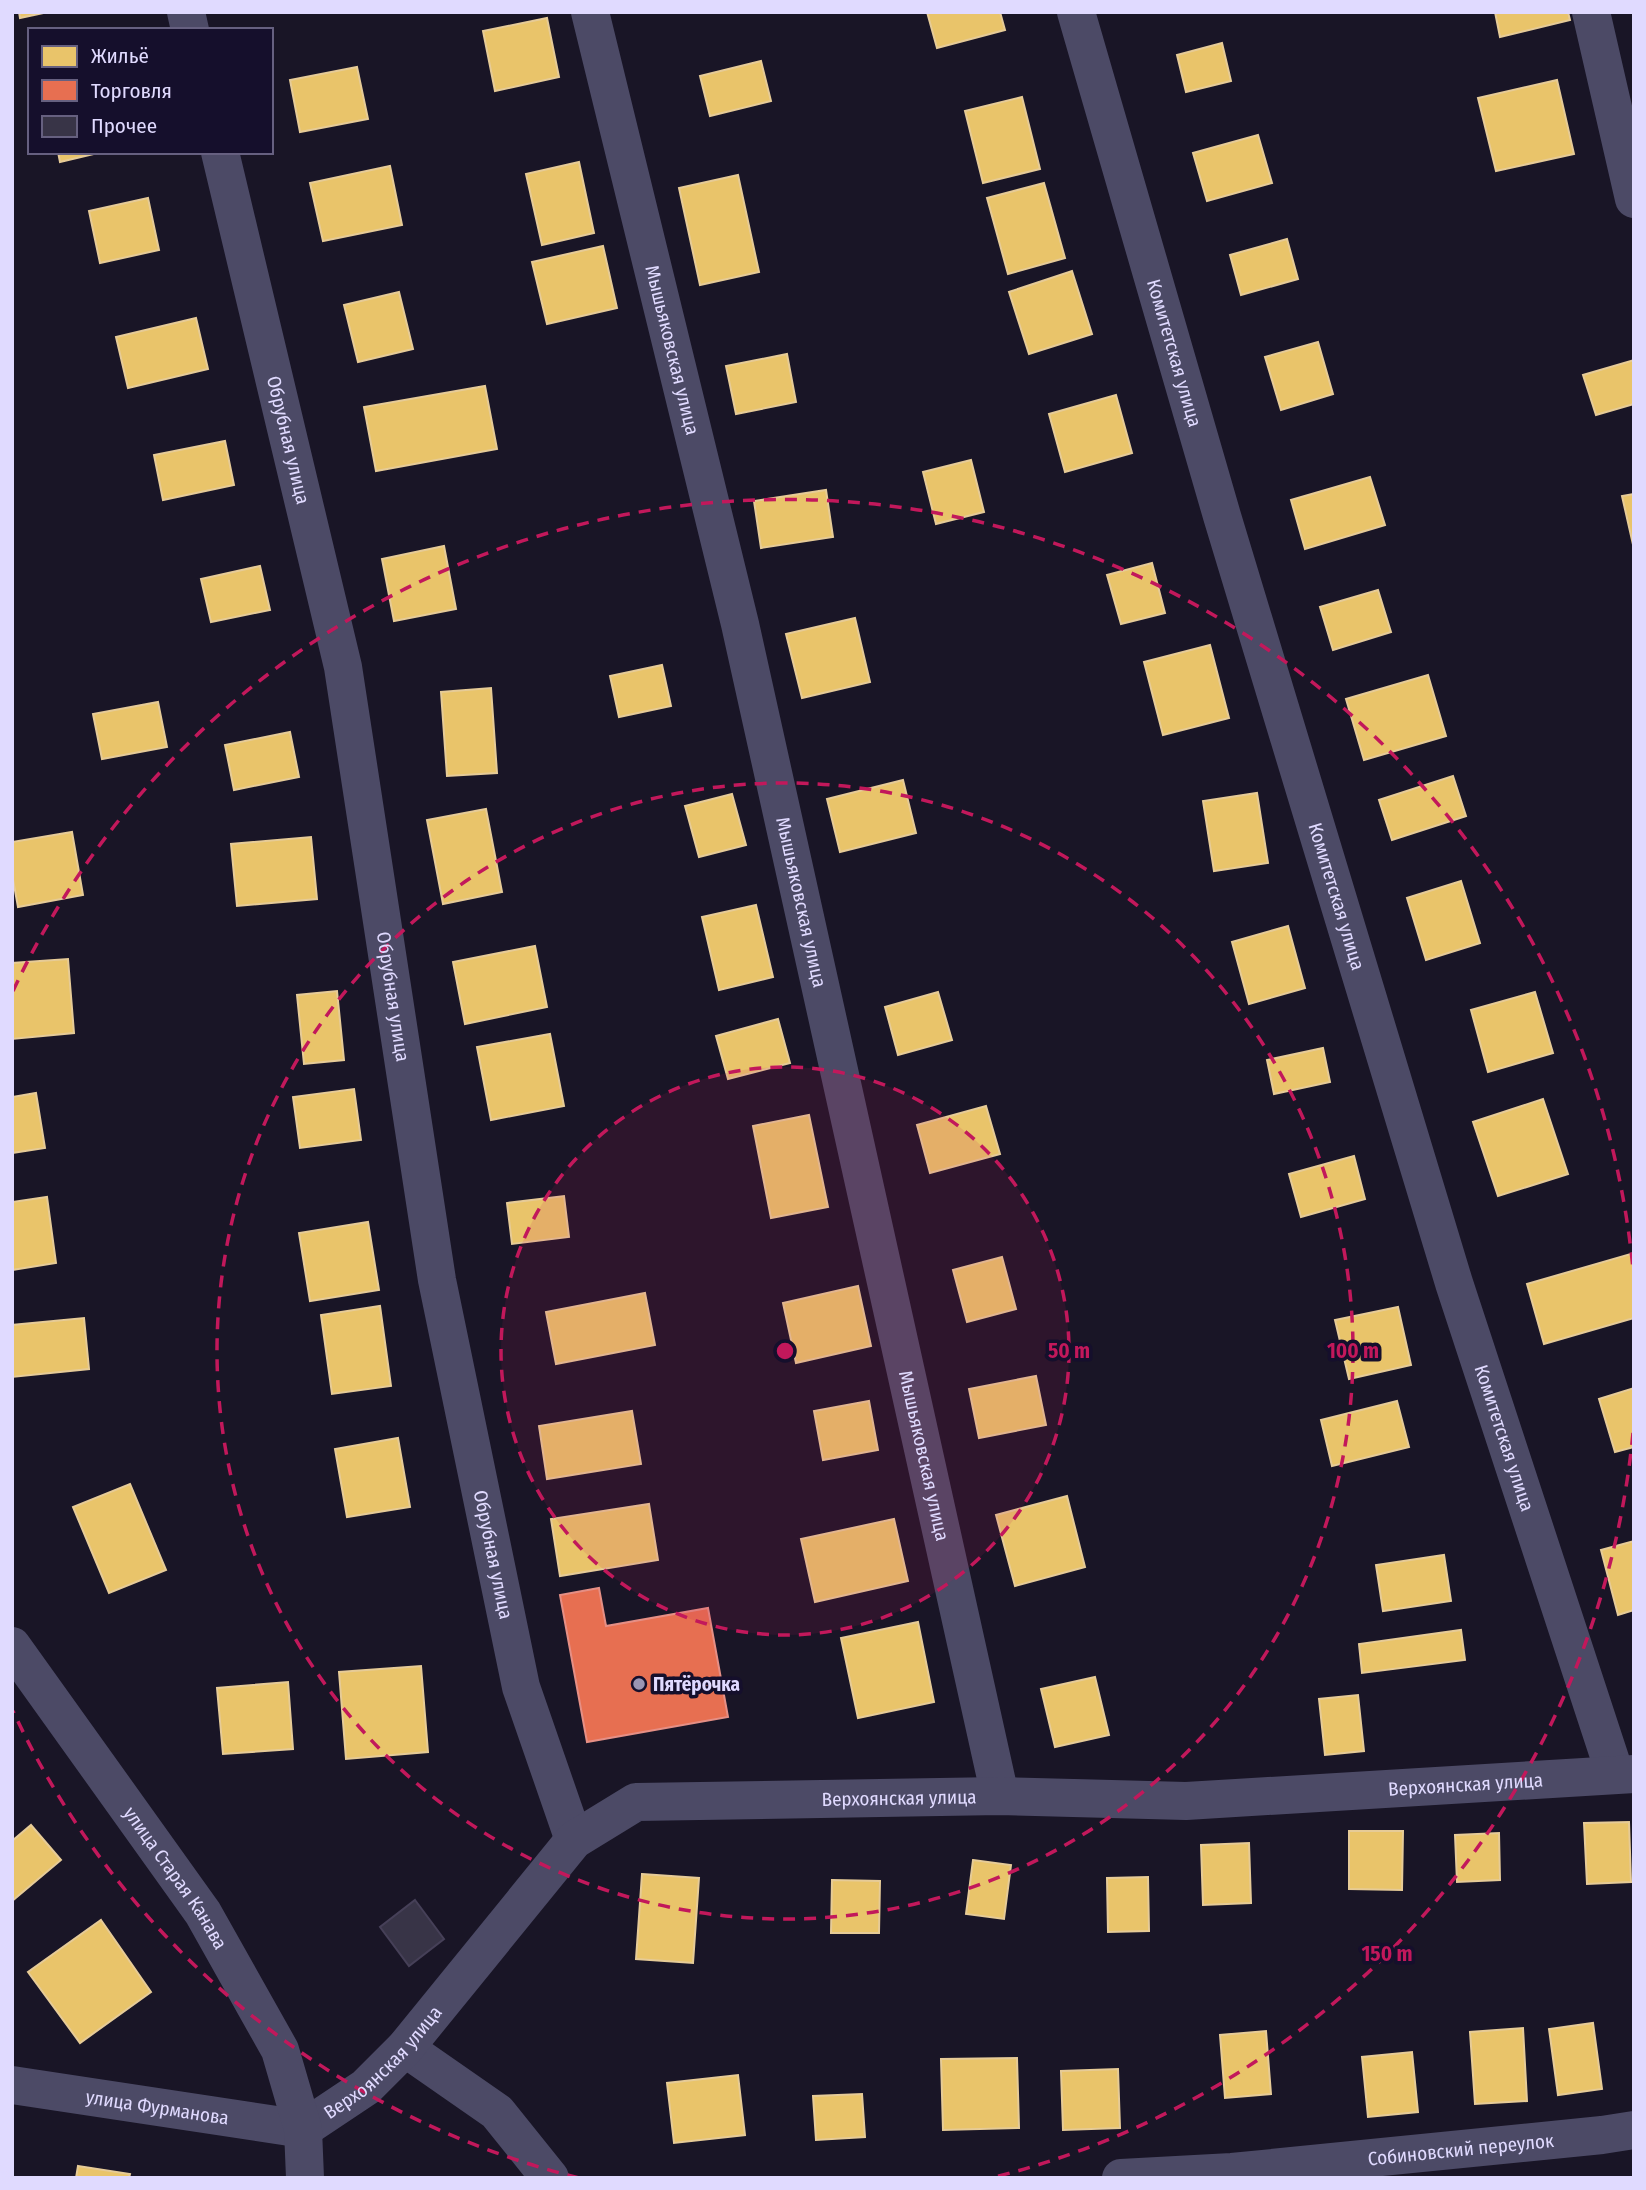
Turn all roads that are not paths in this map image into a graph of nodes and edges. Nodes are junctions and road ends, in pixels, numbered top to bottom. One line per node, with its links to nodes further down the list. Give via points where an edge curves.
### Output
1 (590, 12): 8 (street, Мышьяковская улица, via 740,624)
2 (1076, 12): 7 (street, Комитетская улица, via 1222,516 1450,1270)
3 (1591, 12): 5 (street)
4 (220, 154): 9 (street, Обрубная улица, via 343,667 437,1280 518,1674)
5 (1634, 199)
6 (12, 1646): 12 (street, улица Старая Канава, via 202,1913 280,2050)
7 (1625, 1774): 8 (street, Верхоянская улица, via 1186,1801)
8 (1000, 1796): 9 (street, Верхоянская улица, via 636,1802)
9 (573, 1840): 10 (street, Верхоянская улица)
10 (405, 2048): 12 (street, Верхоянская улица, via 366,2087); 15 (street, via 497,2112)
11 (12, 2085): 12 (street, улица Фурманова)
12 (303, 2129): 14 (street, улица Старая Канава)
13 (1634, 2130): 16 (street, Собиновский переулок, via 1232,2172)
14 (305, 2178)
15 (550, 2178)
16 (1121, 2178)

